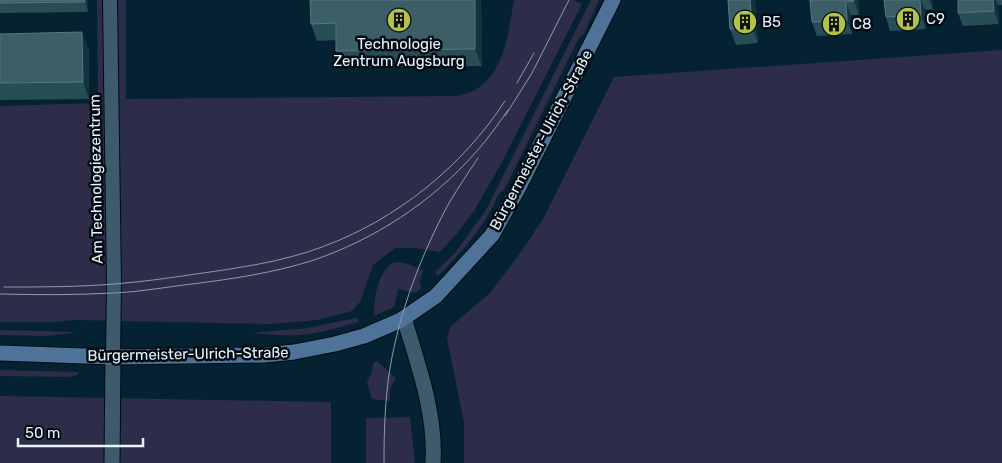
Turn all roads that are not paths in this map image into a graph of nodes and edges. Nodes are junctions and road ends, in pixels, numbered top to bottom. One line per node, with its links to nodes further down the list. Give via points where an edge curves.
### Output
1 (110, 0): 5 (street, Am Technologiezentrum)
2 (614, 0): 3 (main road, Bürgermeister-Ulrich-Straße, via 492,235 436,296)
3 (404, 318): 5 (main road, Bürgermeister-Ulrich-Straße, via 364,336 294,352); 7 (street, via 430,412)
4 (0, 353): 5 (main road, Bürgermeister-Ulrich-Straße)
5 (113, 356): 6 (street)
6 (112, 463)
7 (433, 463)

